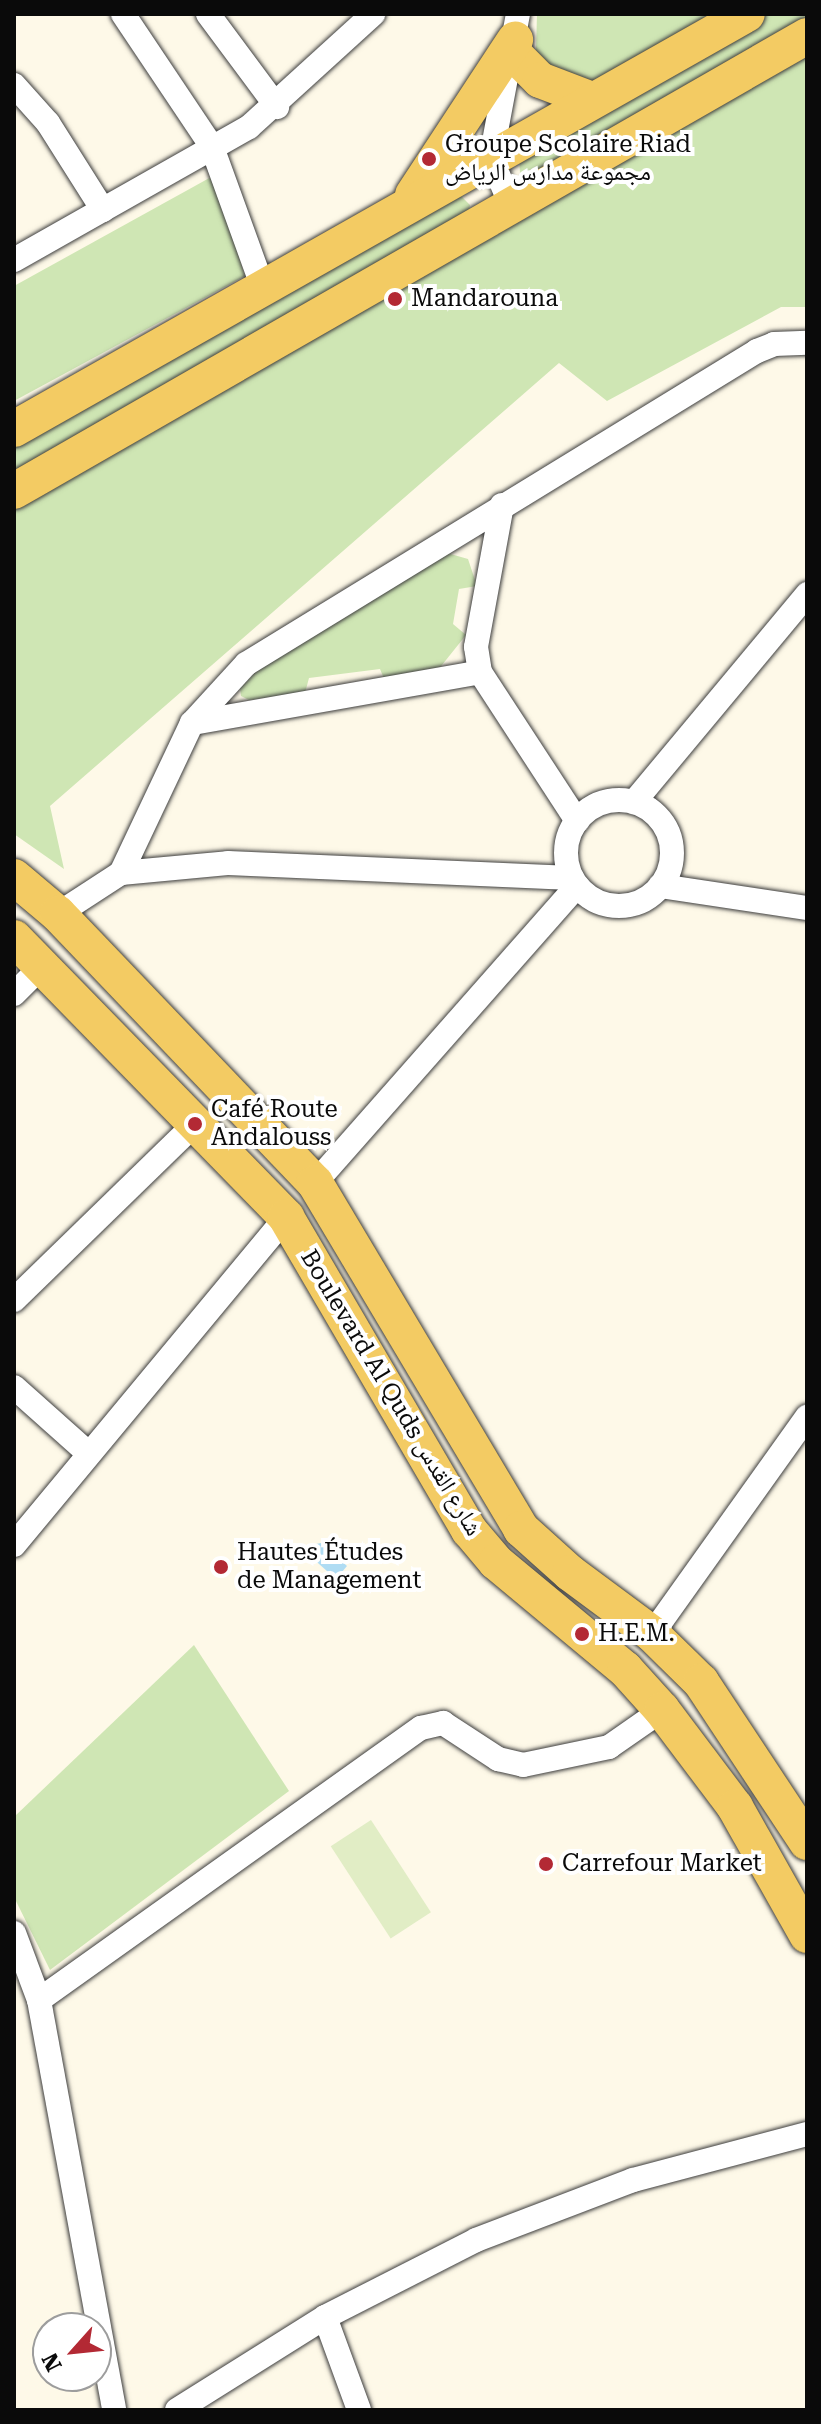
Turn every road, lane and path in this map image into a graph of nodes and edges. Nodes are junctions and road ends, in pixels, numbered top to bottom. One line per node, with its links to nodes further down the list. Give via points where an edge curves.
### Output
1 (123, 14): 10 (street)
2 (373, 14): 9 (street)
3 (747, 14): 8 (main road)
4 (221, 19): 9 (street)
5 (516, 36): 8 (main road, via 540,80); 11 (street); 13 (main road, via 469,117)
6 (807, 36): 12 (main road)
7 (14, 85): 14 (street, via 48,123)
8 (592, 100): 11 (main road)
9 (277, 107): 10 (street)
10 (212, 147): 14 (street); 16 (street)
11 (491, 158): 12 (street); 13 (main road)
12 (510, 203): 19 (main road)
13 (405, 206): 16 (main road)
14 (103, 210): 15 (street)
15 (14, 260)
16 (263, 288): 18 (main road)
17 (807, 343): 20 (street, via 774,344 757,351)
18 (14, 429)
19 (14, 491)
20 (502, 505): 22 (street, via 476,647); 23 (street, via 269,647 224,683)
21 (807, 594): 24 (street)
22 (480, 672): 23 (street); 25 (street)
23 (192, 723): 26 (street)
24 (634, 802): 25 (street, via 606,801); 29 (street, via 650,810 670,837 672,855)
25 (577, 821): 28 (street, via 566,845)
26 (121, 873): 28 (street, via 228,863); 31 (street)
27 (14, 877): 31 (main road, Boulevard Al Quds شارع القدس)
28 (574, 882): 29 (street, via 598,902 615,906 632,905); 36 (street)
29 (660, 886): 30 (street)
30 (807, 908)
31 (58, 914): 36 (main road, Boulevard Al Quds شارع القدس)
32 (14, 938): 33 (main road, Boulevard Al Quds شارع القدس)
33 (43, 965): 34 (street); 35 (main road, Boulevard Al Quds شارع القدس)
34 (14, 994)
35 (195, 1124): 37 (main road, Boulevard Al Quds شارع القدس); 38 (street)
36 (315, 1183): 43 (main road, Boulevard Al Quds شارع القدس, via 521,1529 558,1564)
37 (286, 1217): 41 (street); 44 (main road, Boulevard Al Quds شارع القدس, via 469,1530 496,1562 625,1669)
38 (14, 1300)
39 (14, 1387): 41 (street)
40 (807, 1417): 43 (street)
41 (87, 1452): 42 (street)
42 (14, 1545)
43 (652, 1634): 45 (main road, Boulevard Al Quds شارع القدس, via 701,1682)
44 (662, 1710): 47 (main road, Boulevard Al Quds شارع القدس, via 735,1807); 48 (street, via 609,1747 523,1765 498,1759 462,1733 433,1722 391,1746)
45 (807, 1842)
46 (14, 1933): 48 (street)
47 (807, 1935)
48 (39, 2000): 51 (street)
49 (807, 2134): 50 (street, via 717,2155 559,2205 399,2275)
50 (325, 2317): 52 (street); 53 (street)
51 (114, 2410)
52 (177, 2410)
53 (359, 2410)

